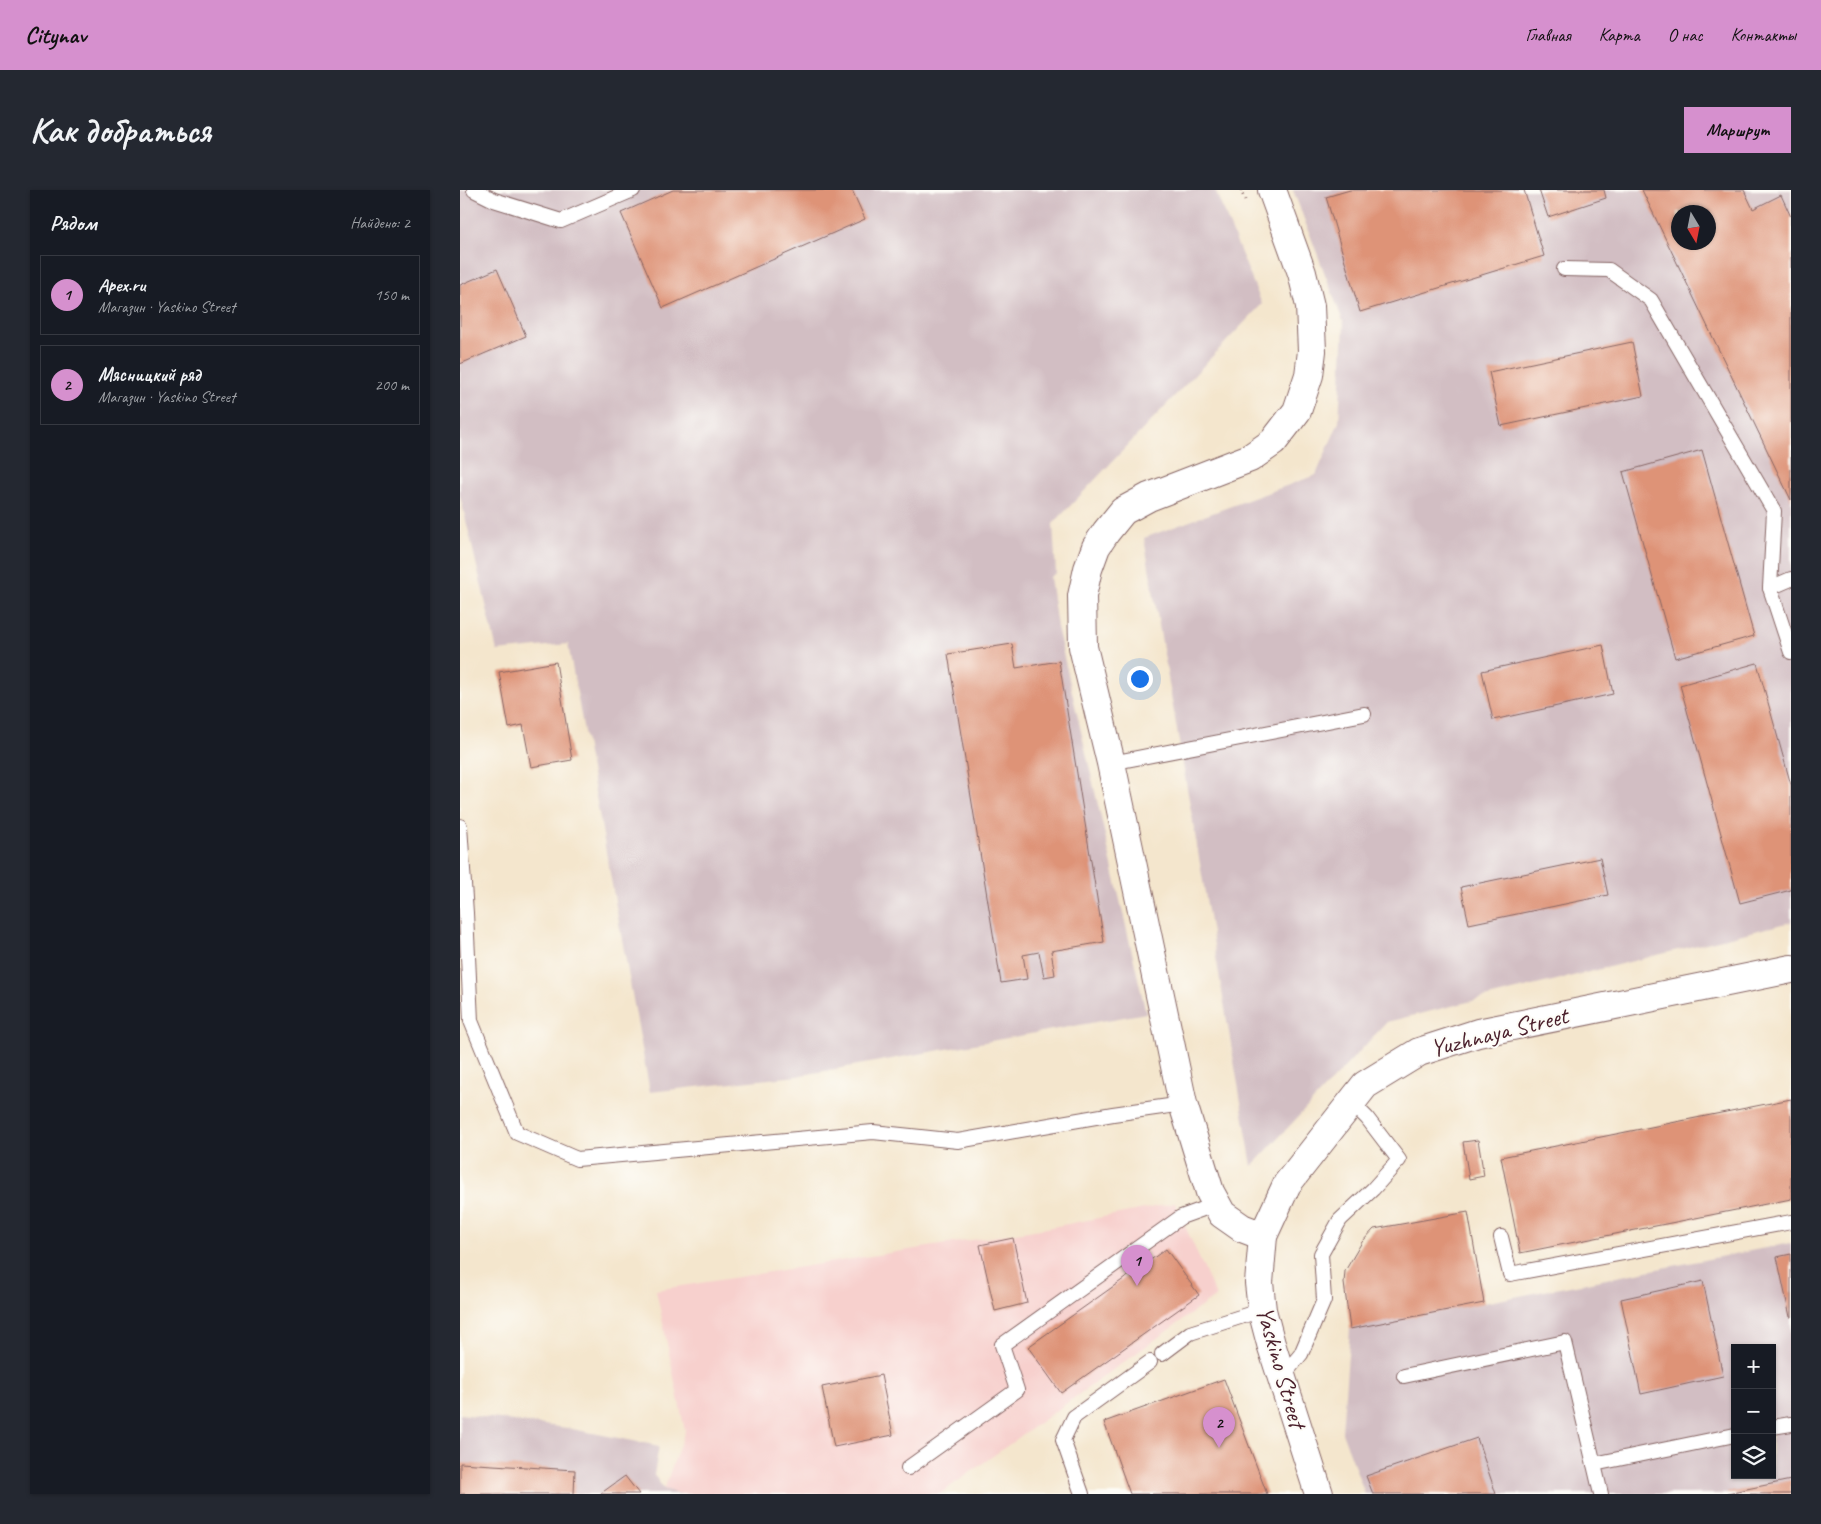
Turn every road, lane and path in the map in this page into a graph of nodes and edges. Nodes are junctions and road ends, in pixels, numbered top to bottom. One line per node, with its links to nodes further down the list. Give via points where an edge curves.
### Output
1 (474, 190): 2 (lane, via 494,200 561,221)
2 (633, 190)
3 (1241, 190): 5 (path)
4 (1272, 190): 11 (street, via 1302,273 1310,306 1309,375 1297,411 1273,442 1250,458 1149,497 1123,511 1096,548 1082,596 1083,647)
5 (1248, 208)
6 (1564, 269): 8 (lane, via 1609,270 1651,300 1774,511)
7 (1791, 579): 8 (lane)
8 (1770, 588): 9 (lane)
9 (1791, 652)
10 (1364, 714): 11 (lane)
11 (1111, 763): 15 (street)
12 (460, 826): 15 (lane, via 471,1021 517,1133 577,1159 873,1132 958,1141)
13 (1791, 969): 14 (street, Yuzhnaya Street, via 1478,1033 1419,1052 1365,1085)
14 (1351, 1102): 18 (street, Yuzhnaya Street, via 1288,1184); 24 (lane, via 1399,1160 1335,1228 1321,1254 1324,1300 1300,1354)
15 (1183, 1104): 16 (street)
16 (1216, 1204): 18 (street, via 1222,1214 1242,1228); 29 (lane, via 1181,1217 1002,1345 1017,1390)
17 (1791, 1222): 19 (lane, via 1510,1274)
18 (1263, 1236): 20 (street, Yaskino Street, via 1259,1283)
19 (1501, 1237)
20 (1262, 1310): 21 (lane, via 1190,1334); 24 (street, Yaskino Street)
21 (1162, 1354)
22 (1150, 1362): 30 (lane, via 1074,1417 1063,1440)
23 (1404, 1376): 28 (lane, via 1565,1342)
24 (1282, 1377): 31 (street, Yaskino Street)
25 (1791, 1424): 26 (lane)
26 (1776, 1426)
27 (1731, 1436): 28 (lane)
28 (1594, 1464): 32 (lane)
29 (908, 1468)
30 (1082, 1494)
31 (1319, 1494)
32 (1601, 1494)

